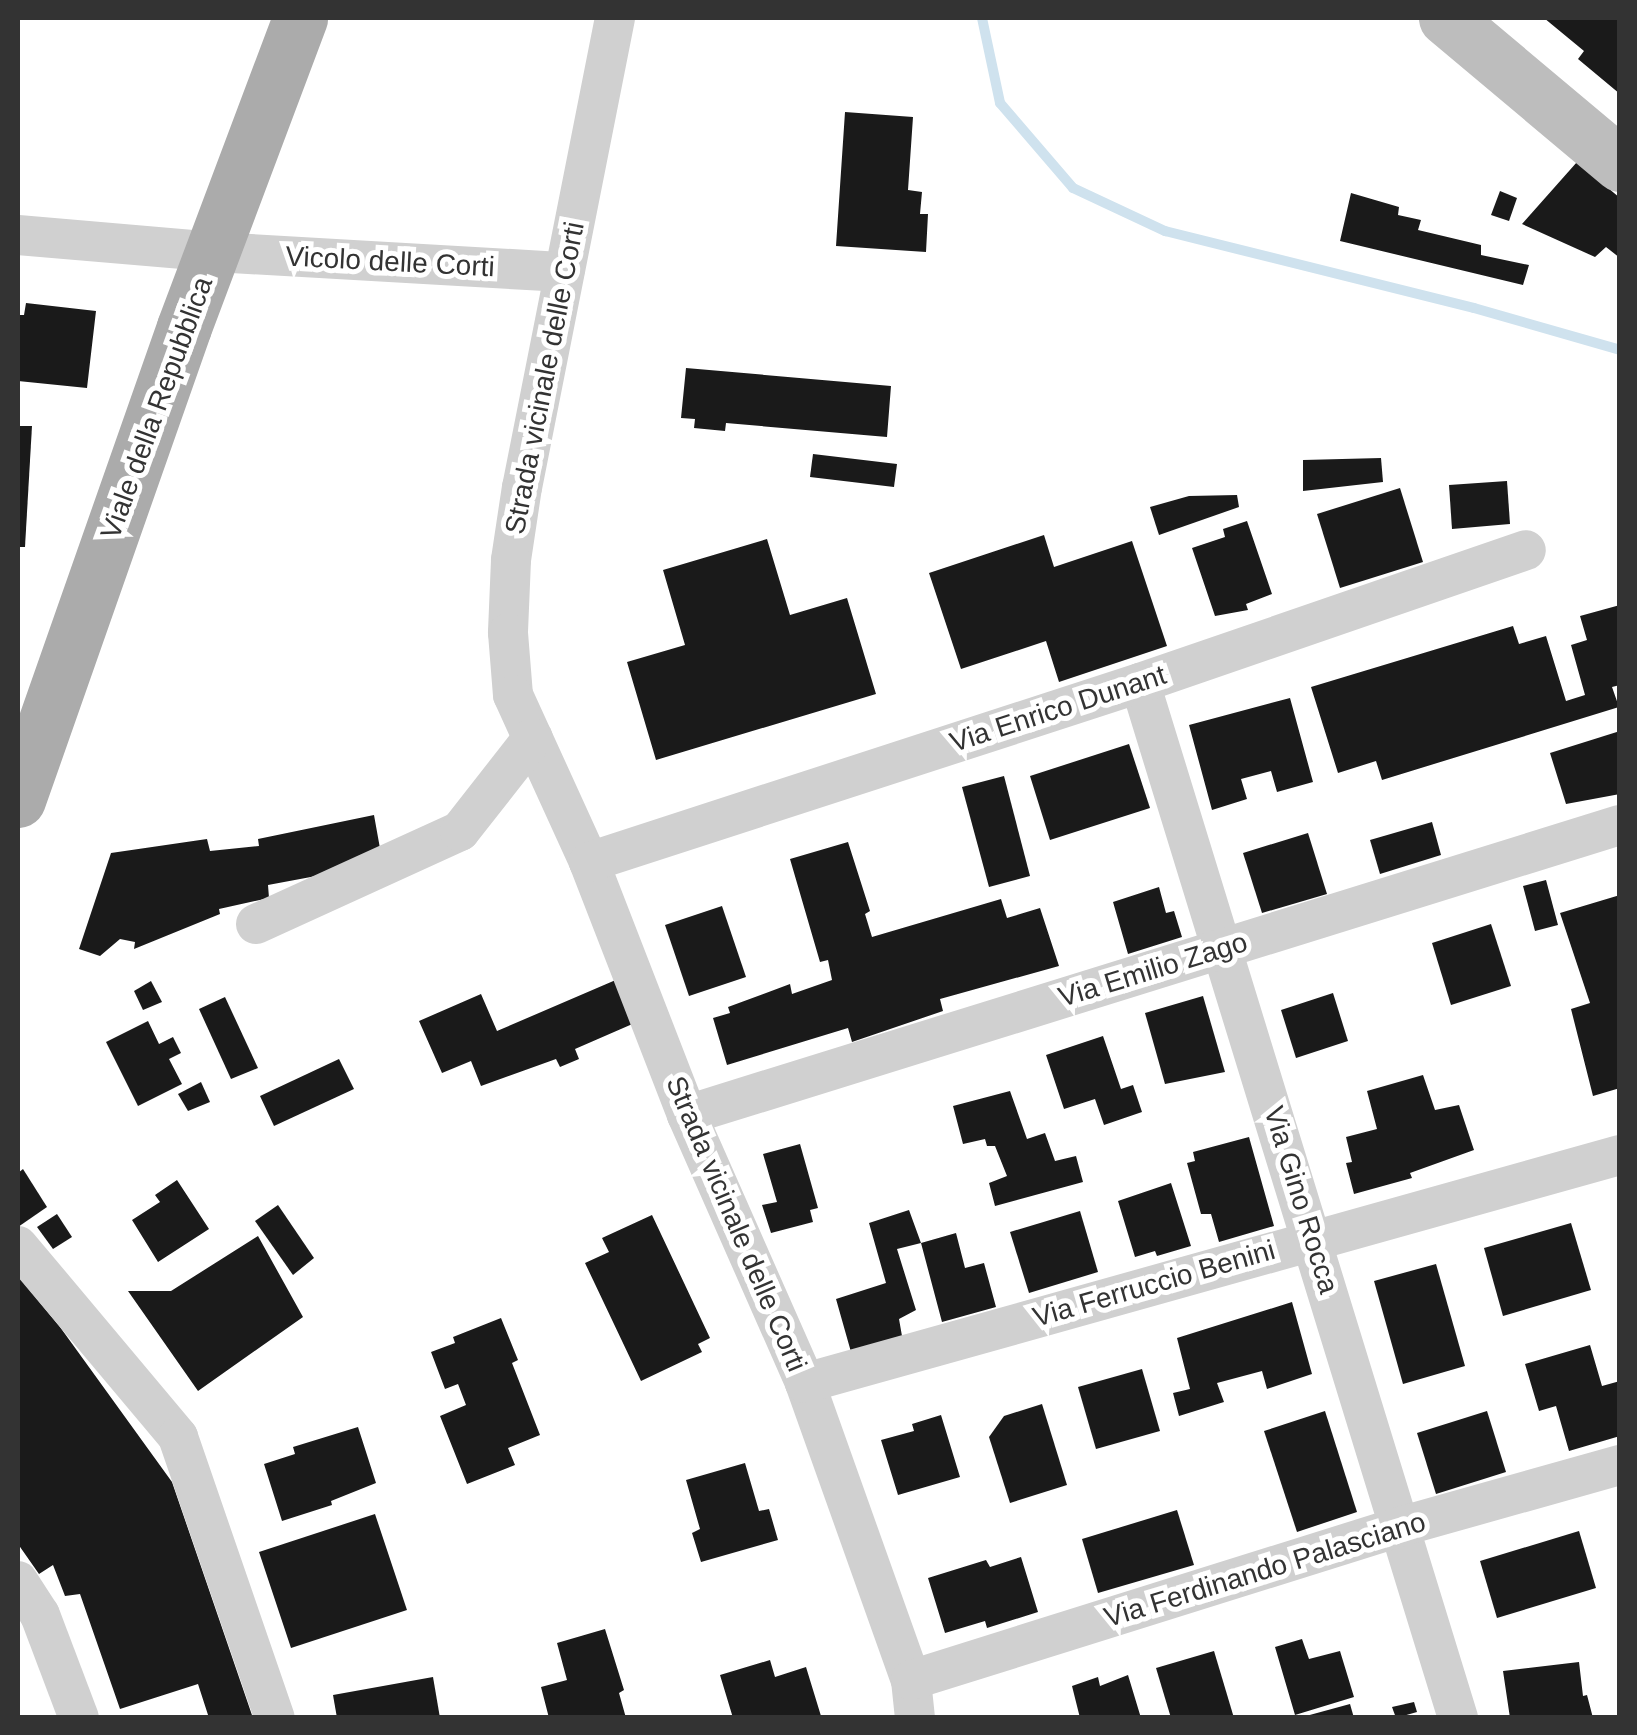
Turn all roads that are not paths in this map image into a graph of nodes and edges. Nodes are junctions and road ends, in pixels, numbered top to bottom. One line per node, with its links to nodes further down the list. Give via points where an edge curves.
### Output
1 (300, 18): 6 (main road, Viale della Repubblica)
2 (615, 18): 7 (street, Strada vicinale delle Corti)
3 (1446, 18): 4 (main road)
4 (1620, 164)
5 (18, 235): 6 (street, Vicolo delle Corti)
6 (215, 252): 7 (street, Vicolo delle Corti); 11 (main road, Viale della Repubblica)
7 (564, 272): 10 (street, Strada vicinale delle Corti, via 512,560 513,695)
8 (1526, 550): 9 (street, Via Enrico Dunant)
9 (1140, 683): 13 (street, Via Enrico Dunant); 15 (street, Via Gino Rocca)
10 (533, 738): 13 (street, Strada vicinale delle Corti); 14 (street, via 460,831)
11 (18, 800)
12 (1620, 825): 15 (street, Via Emilio Zago)
13 (589, 862): 16 (street, Strada vicinale delle Corti)
14 (256, 924)
15 (1224, 948): 16 (street, Via Emilio Zago); 18 (street, Via Gino Rocca)
16 (687, 1115): 20 (street, Strada vicinale delle Corti)
17 (1620, 1154): 18 (street, Via Ferruccio Benini)
18 (1313, 1239): 20 (street, Via Ferruccio Benini); 22 (street, Via Gino Rocca)
19 (18, 1246): 26 (street, via 178,1438)
20 (805, 1383): 24 (street, Strada vicinale delle Corti)
21 (1620, 1465): 22 (street, Via Ferdinando Palasciano)
22 (1399, 1527): 24 (street, Via Ferdinando Palasciano); 27 (street, Via Gino Rocca)
23 (18, 1581): 25 (street, via 40,1615)
24 (913, 1699)
25 (80, 1718)
26 (275, 1718)
27 (1458, 1718)

